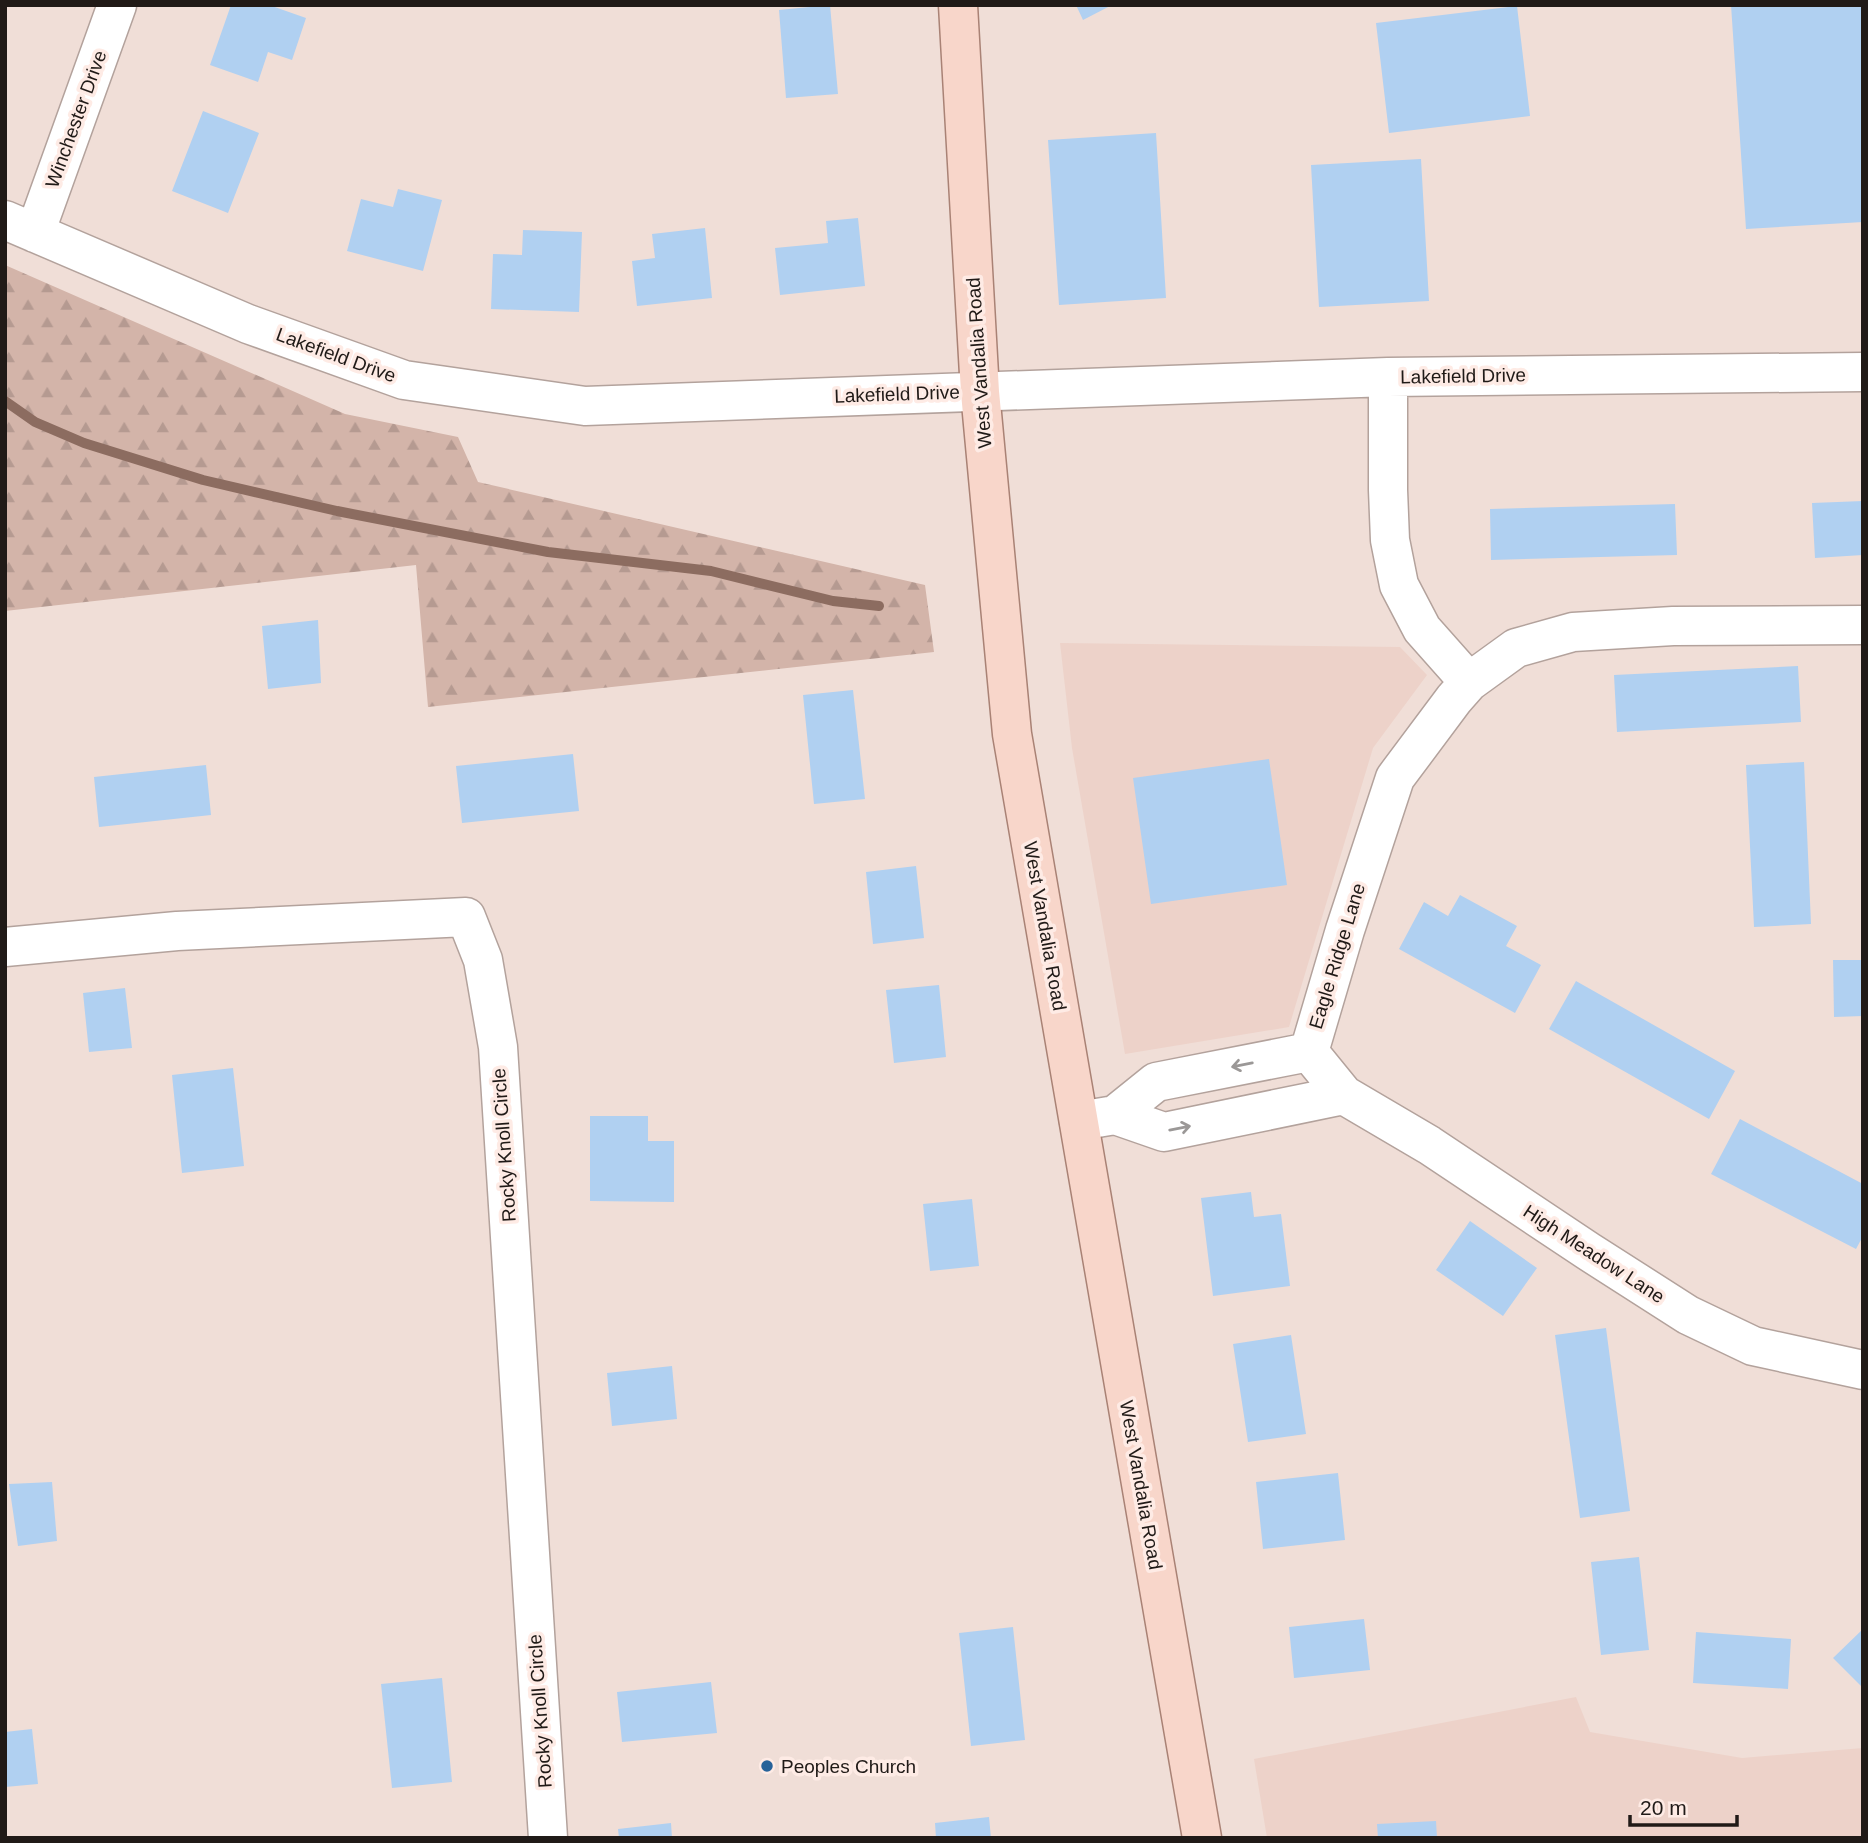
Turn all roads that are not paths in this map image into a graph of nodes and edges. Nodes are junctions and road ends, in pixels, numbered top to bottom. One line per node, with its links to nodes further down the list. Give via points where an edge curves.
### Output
1 (117, 5): 3 (street, Winchester Drive)
2 (958, 5): 6 (main road, West Vandalia Road)
3 (20, 227): 6 (street, Lakefield Drive, via 248,324 404,380 585,406)
4 (1863, 372): 5 (street, Lakefield Drive)
5 (1388, 377): 6 (street, Lakefield Drive); 8 (street, via 1390,527 1399,585 1422,629)
6 (980, 392): 12 (main road, West Vandalia Road, via 1012,734)
7 (1863, 625): 8 (street, Eagle Ridge Lane, via 1673,626 1573,632 1516,648)
8 (1469, 682): 10 (street, Eagle Ridge Lane, via 1395,778)
9 (5, 947): 14 (street, Rocky Knoll Circle, via 177,932 466,917 483,960 498,1047)
10 (1308, 1052): 11 (street, High Meadow Lane); 12 (street, Eagle Ridge Lane, one-way to 12, via 1156,1082)
11 (1343, 1095): 12 (street, one-way to 11, via 1164,1132); 13 (street, High Meadow Lane, via 1429,1145 1688,1315 1754,1346)
12 (1097, 1118): 15 (main road, West Vandalia Road)
13 (1863, 1370)
14 (548, 1838)
15 (1202, 1838)

